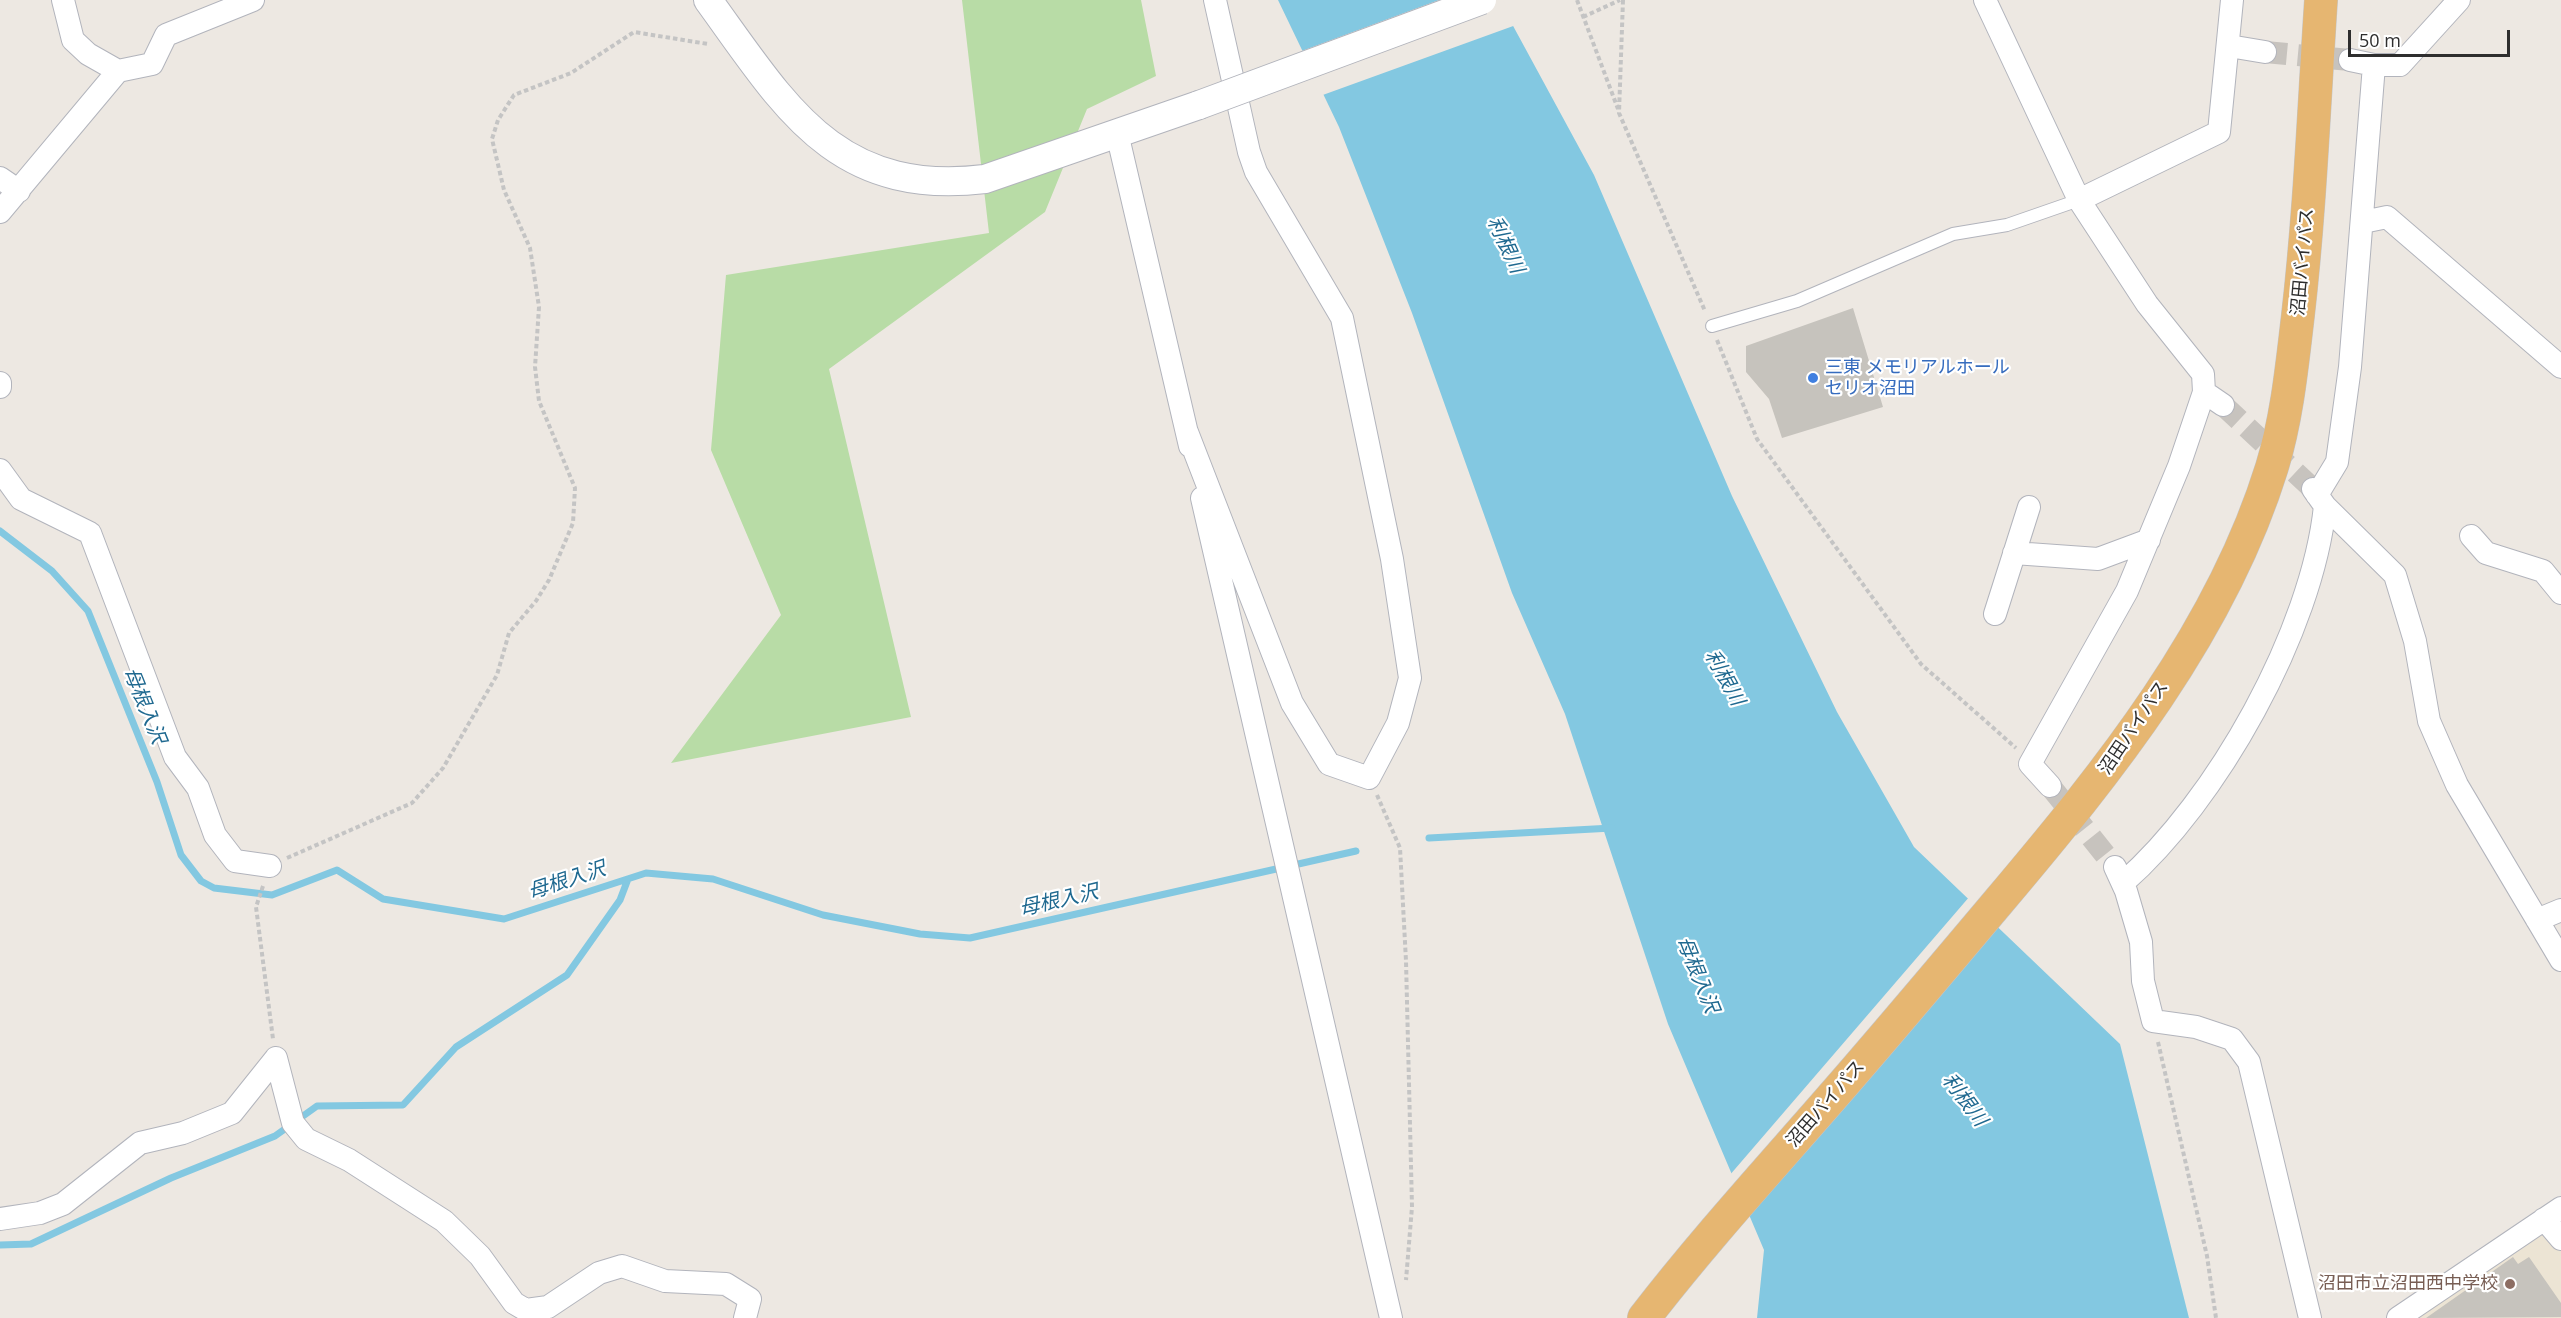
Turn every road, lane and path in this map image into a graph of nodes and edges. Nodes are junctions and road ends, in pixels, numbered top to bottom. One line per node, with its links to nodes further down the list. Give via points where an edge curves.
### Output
1 (63, 0): 18 (street, via 73,40 88,54)
2 (253, 0): 18 (street, via 166,34 152,64)
3 (708, 0): 14 (street)
4 (1215, 0): 42 (street, via 1256,172 1342,318 1392,559 1410,678 1398,723)
5 (1482, 0): 20 (street, bridge)
6 (1577, 0): 12 (path)
7 (1622, 0): 12 (path); 19 (path)
8 (1985, 0): 23 (street)
9 (2232, 0): 13 (street)
10 (2321, 0): 56 (highway, 沼田バイパス, via 2304,266 2292,372 2272,466 2238,551 2202,621 2111,765 1882,1040 1689,1259)
11 (2459, 0): 17 (street, via 2400,65)
12 (1583, 17): 19 (path)
13 (2229, 46): 15 (street); 23 (street, via 2219,132)
14 (745, 50): 20 (street, via 800,120 837,152 915,180 951,183 985,179); 44 (path, via 634,32 571,73 514,96 498,120 492,139 504,190 530,248 539,307 535,367 539,401 575,488 573,523 549,580 509,633 497,675 443,768 412,803)
15 (2265, 52)
16 (2350, 60): 17 (street)
17 (2374, 66): 25 (street)
18 (118, 71): 22 (street)
19 (1619, 113): 26 (path)
20 (1117, 133): 32 (street)
21 (0, 178): 22 (street)
22 (19, 191): 24 (street)
23 (2079, 201): 26 (lane, via 2007,225 1953,234 1797,301); 30 (street, via 2147,304 2203,374)
24 (0, 212)
25 (2363, 222): 27 (street, via 2387,217); 34 (street, via 2337,462)
26 (1712, 326): 41 (path, via 1757,440 1921,664 2012,743)
27 (2561, 367)
28 (0, 383): 29 (street)
29 (0, 387)
30 (2204, 392): 31 (street); 37 (street)
31 (2223, 405)
32 (1186, 432): 42 (street, via 1292,703 1329,764); 55 (street)
33 (0, 470): 44 (street, via 21,499 90,533 176,758 198,788 215,836 235,861)
34 (2318, 497): 46 (street, via 2395,575 2415,641 2429,721 2457,785); 48 (street, via 2318,552 2295,622 2262,695 2219,772 2146,862 2119,875 2141,942 2143,981)
35 (2029, 507): 38 (street)
36 (2471, 536): 39 (street, via 2486,553 2543,571)
37 (2149, 540): 38 (street, via 2098,559); 41 (street, via 2127,591)
38 (2014, 553): 40 (street)
39 (2561, 593)
40 (1995, 614)
41 (2030, 764): 43 (street)
42 (1369, 778): 53 (path, via 1400,848 1412,1207)
43 (2050, 786)
44 (270, 866): 49 (path, via 256,907)
45 (2561, 910): 46 (street)
46 (2537, 920): 47 (street)
47 (2561, 960)
48 (2153, 1021): 57 (path, via 2207,1256); 58 (street, via 2196,1027 2232,1039 2248,1062)
49 (276, 1058): 51 (street, via 232,1113 183,1133 140,1143 63,1204 39,1213); 54 (street, via 293,1123 306,1139 349,1160 444,1221 480,1256 514,1303 526,1310 548,1306 599,1273 622,1266 665,1281 726,1284 750,1299)
50 (2553, 1213): 52 (street); 59 (street)
51 (0, 1219)
52 (2561, 1239)
53 (1406, 1285)
54 (745, 1318)
55 (1391, 1318)
56 (1644, 1318)
57 (2216, 1318)
58 (2310, 1318)
59 (2398, 1318)

